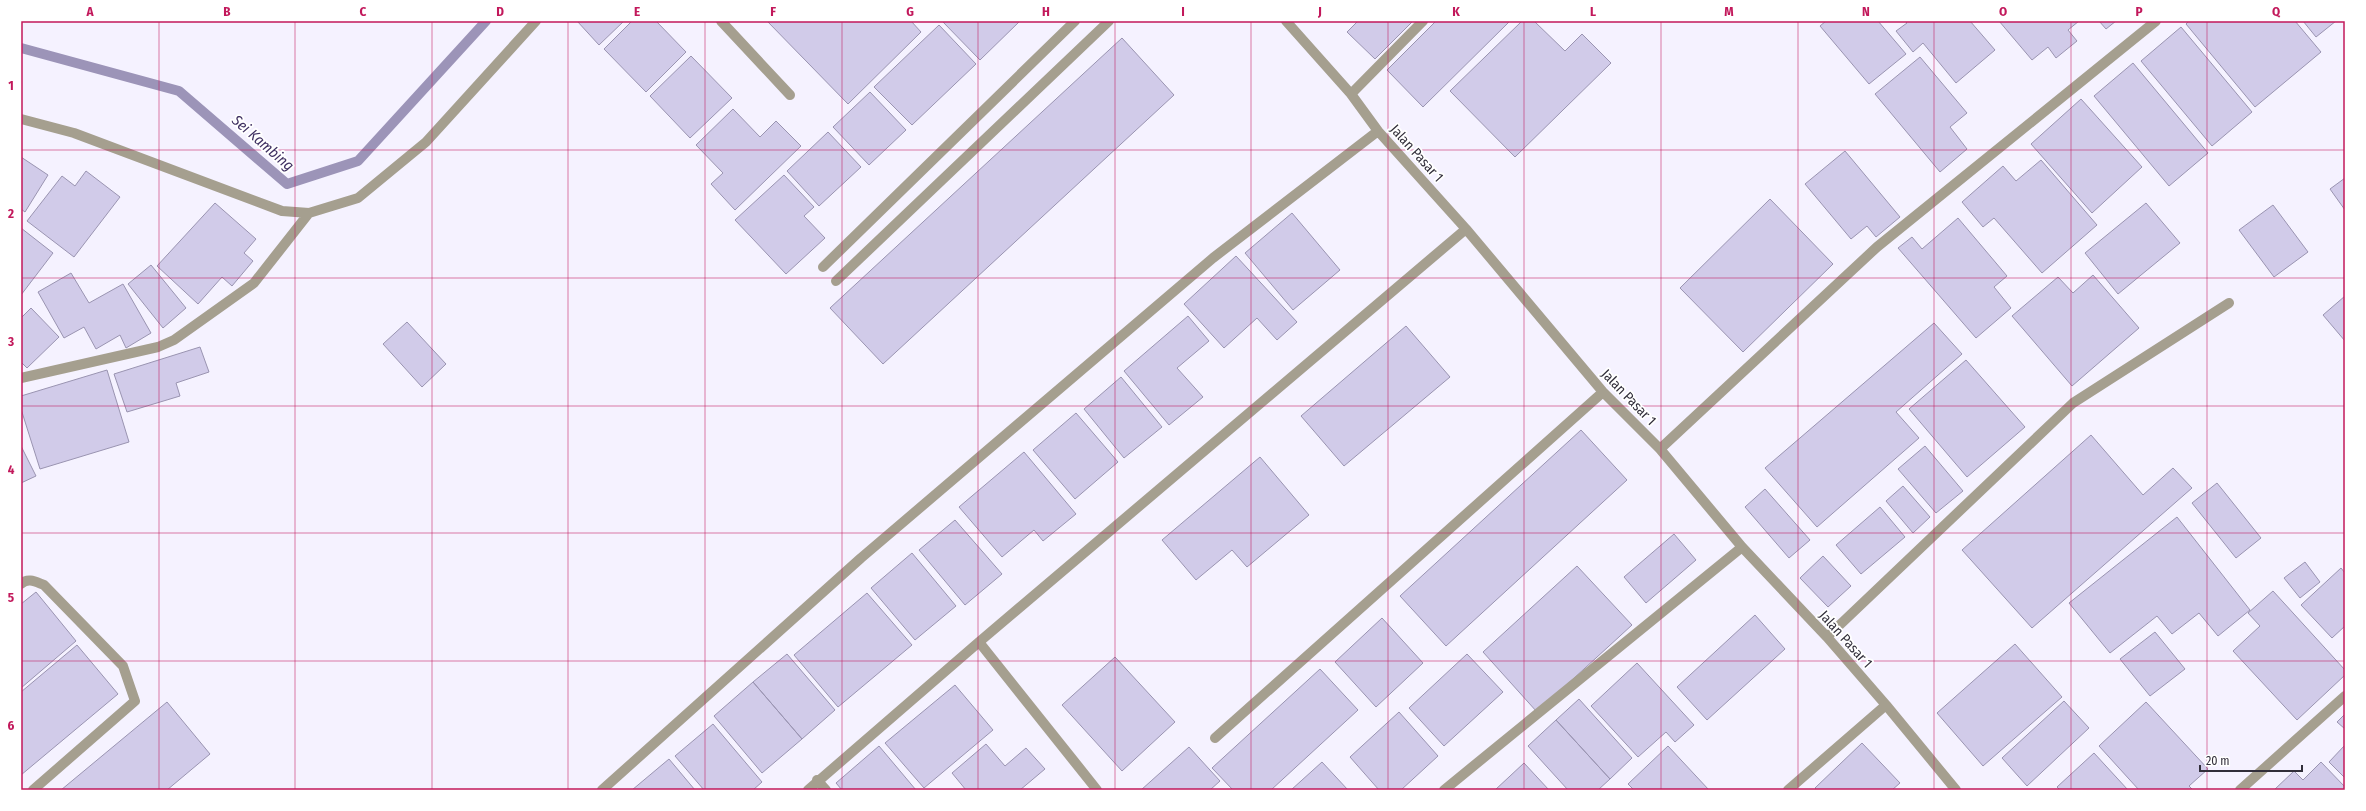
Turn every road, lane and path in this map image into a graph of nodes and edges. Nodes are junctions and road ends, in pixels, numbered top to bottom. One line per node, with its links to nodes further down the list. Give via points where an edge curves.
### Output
1 (536, 21): 12 (street, via 426,142 358,198)
2 (722, 21): 9 (street)
3 (1075, 21): 14 (street)
4 (1109, 21): 15 (street)
5 (1286, 21): 8 (street, Jalan Pasar 1)
6 (1423, 21): 8 (street)
7 (2156, 21): 19 (street, via 1877,247)
8 (1351, 94): 11 (street, Jalan Pasar 1)
9 (790, 95)
10 (21, 119): 12 (street, via 74,133 282,211)
11 (1378, 131): 13 (street, Jalan Pasar 1); 29 (street, via 1213,258 862,558)
12 (309, 213): 17 (street, via 254,283 174,340 158,347)
13 (1466, 229): 18 (street, Jalan Pasar 1); 23 (street)
14 (823, 267)
15 (836, 281)
16 (2229, 302): 22 (street, via 2072,403)
17 (21, 378)
18 (1603, 392): 19 (street, Jalan Pasar 1); 26 (street)
19 (1660, 449): 20 (street, Jalan Pasar 1)
20 (1742, 547): 22 (street, Jalan Pasar 1); 33 (street)
21 (21, 584): 28 (street, via 31,580 44,585 55,595 123,666 134,701)
22 (1827, 637): 25 (street, Jalan Pasar 1)
23 (978, 642): 27 (street); 32 (street)
24 (2345, 696): 36 (street)
25 (1886, 705): 34 (street); 35 (street, Jalan Pasar 1)
26 (1215, 738)
27 (817, 780): 30 (street); 31 (street)
28 (32, 790)
29 (602, 790)
30 (808, 790)
31 (826, 790)
32 (1097, 790)
33 (1444, 790)
34 (1788, 790)
35 (1956, 790)
36 (2240, 790)

